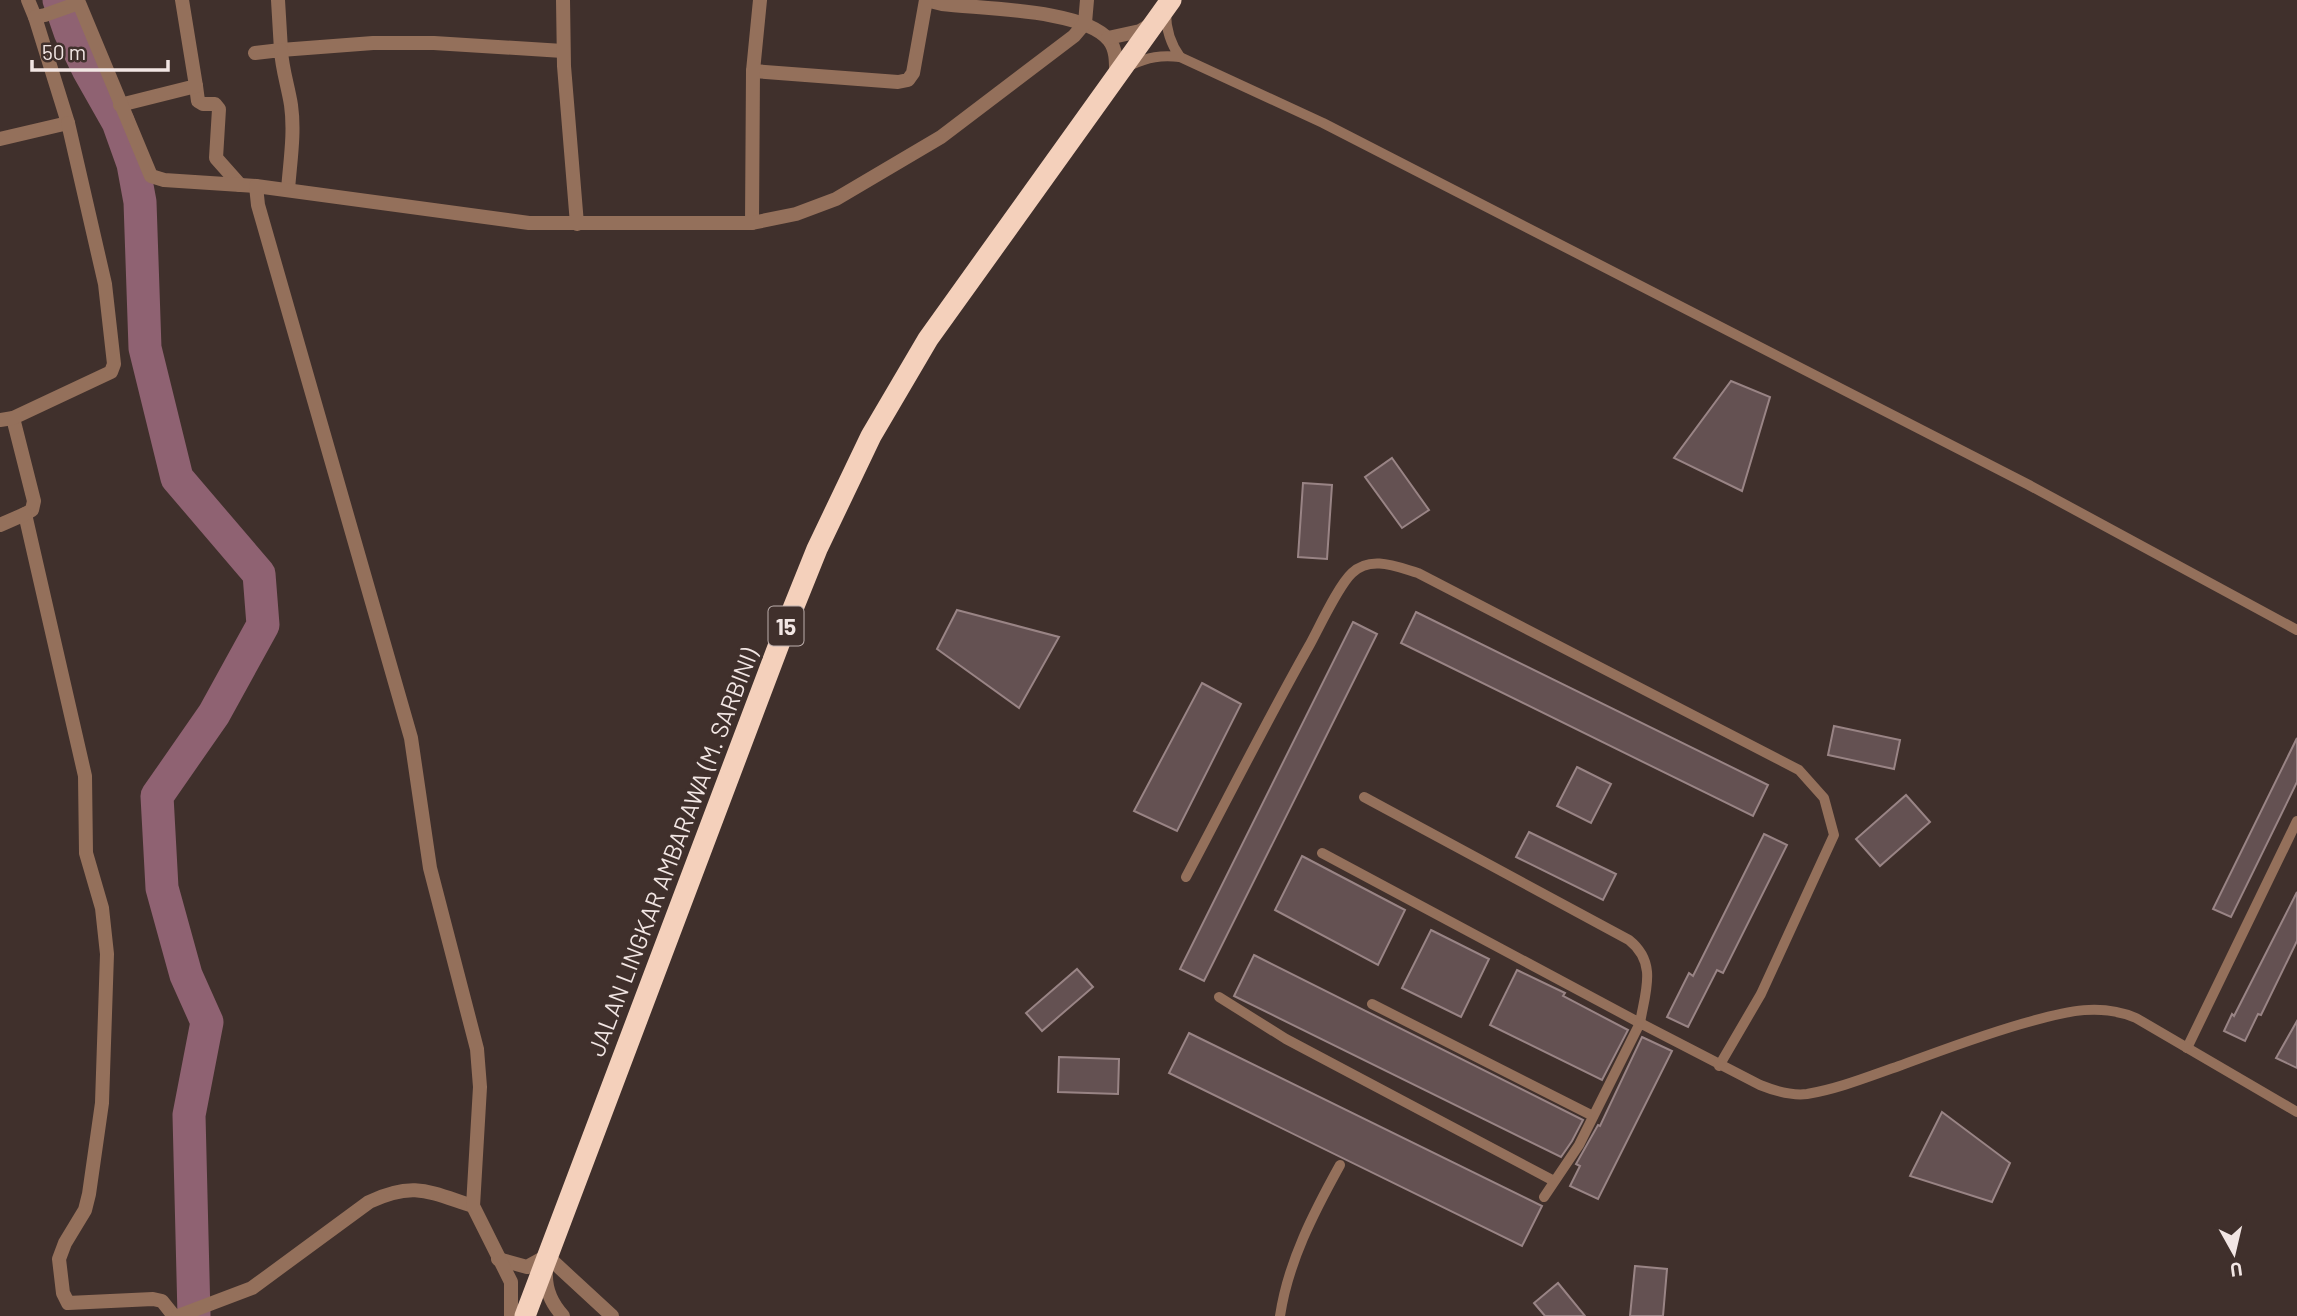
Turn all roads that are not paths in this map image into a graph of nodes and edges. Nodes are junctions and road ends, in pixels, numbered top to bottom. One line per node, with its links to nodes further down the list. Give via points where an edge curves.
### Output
1 (28, 0): 10 (street)
2 (182, 0): 19 (street)
3 (278, 0): 13 (street)
4 (562, 0): 14 (street)
5 (760, 0): 17 (street)
6 (926, 0): 11 (street); 17 (street, via 913,74 908,80)
7 (1087, 0): 11 (street)
8 (80, 3): 10 (street); 20 (street)
9 (1165, 9): 12 (street, via 1140,31); 16 (lane, via 1171,44); 18 (highway, JALAN LINGKAR AMBARAWA (M. SARBINI) / 15)
10 (40, 16): 21 (street)
11 (1084, 23): 12 (street); 26 (street, via 1074,36 929,144 836,199)
12 (1108, 38): 18 (street)
13 (281, 50): 14 (street, via 434,43); 15 (street); 25 (street, via 293,129)
14 (563, 51): 27 (street)
15 (255, 53)
16 (1180, 57): 18 (lane, via 1146,58); 31 (lane, via 1323,123 2029,485)
17 (753, 71): 26 (street)
18 (1119, 73): 47 (highway, JALAN LINGKAR AMBARAWA (M. SARBINI) / 15, via 928,339 871,436 784,631)
19 (196, 86): 20 (street); 23 (street, via 198,101 219,109 216,158)
20 (120, 104): 23 (street, via 151,176)
21 (68, 123): 22 (street); 28 (street, via 105,284 114,364 111,372)
22 (0, 139)
23 (240, 185): 24 (street)
24 (256, 186): 25 (street); 46 (street, via 411,738 430,868 477,1049 480,1087)
25 (288, 190): 27 (street, via 529,223)
26 (752, 223): 27 (street)
27 (577, 224)
28 (6, 419): 29 (street, via 34,501 33,510)
29 (25, 514): 30 (street); 49 (street, via 85,776 86,853 102,908 107,954 102,1103 89,1194 59,1259 59,1276 68,1303 153,1299)
30 (0, 525)
31 (2297, 630)
32 (1364, 797): 38 (lane, via 1629,940 1641,950 1647,965)
33 (2297, 821): 39 (lane)
34 (1322, 853): 38 (lane)
35 (1186, 877): 40 (lane, via 1267,720 1353,572 1383,563 1418,573 1799,770 1825,798 1834,835 1761,995)
36 (1219, 997): 44 (lane, via 1286,1039)
37 (1372, 1004): 42 (lane)
38 (1640, 1023): 40 (lane); 42 (lane)
39 (2187, 1048): 40 (lane, via 2123,1012 2102,1009 2053,1015 2005,1028 1805,1094 1780,1093); 41 (lane)
40 (1719, 1066)
41 (2297, 1112)
42 (1593, 1115): 44 (lane)
43 (1340, 1165): 54 (lane, via 1297,1255)
44 (1554, 1181): 45 (lane)
45 (1544, 1197)
46 (473, 1206): 48 (street); 49 (street, via 425,1190 388,1193 369,1202 252,1288)
47 (547, 1256): 48 (street, via 527,1267); 51 (highway, JALAN LINGKAR AMBARAWA (M. SARBINI) / 15); 52 (street, via 545,1282); 53 (street)
48 (498, 1259): 50 (street, via 510,1282)
49 (179, 1315)
50 (511, 1316)
51 (525, 1316)
52 (563, 1316)
53 (612, 1316)
54 (1280, 1316)

